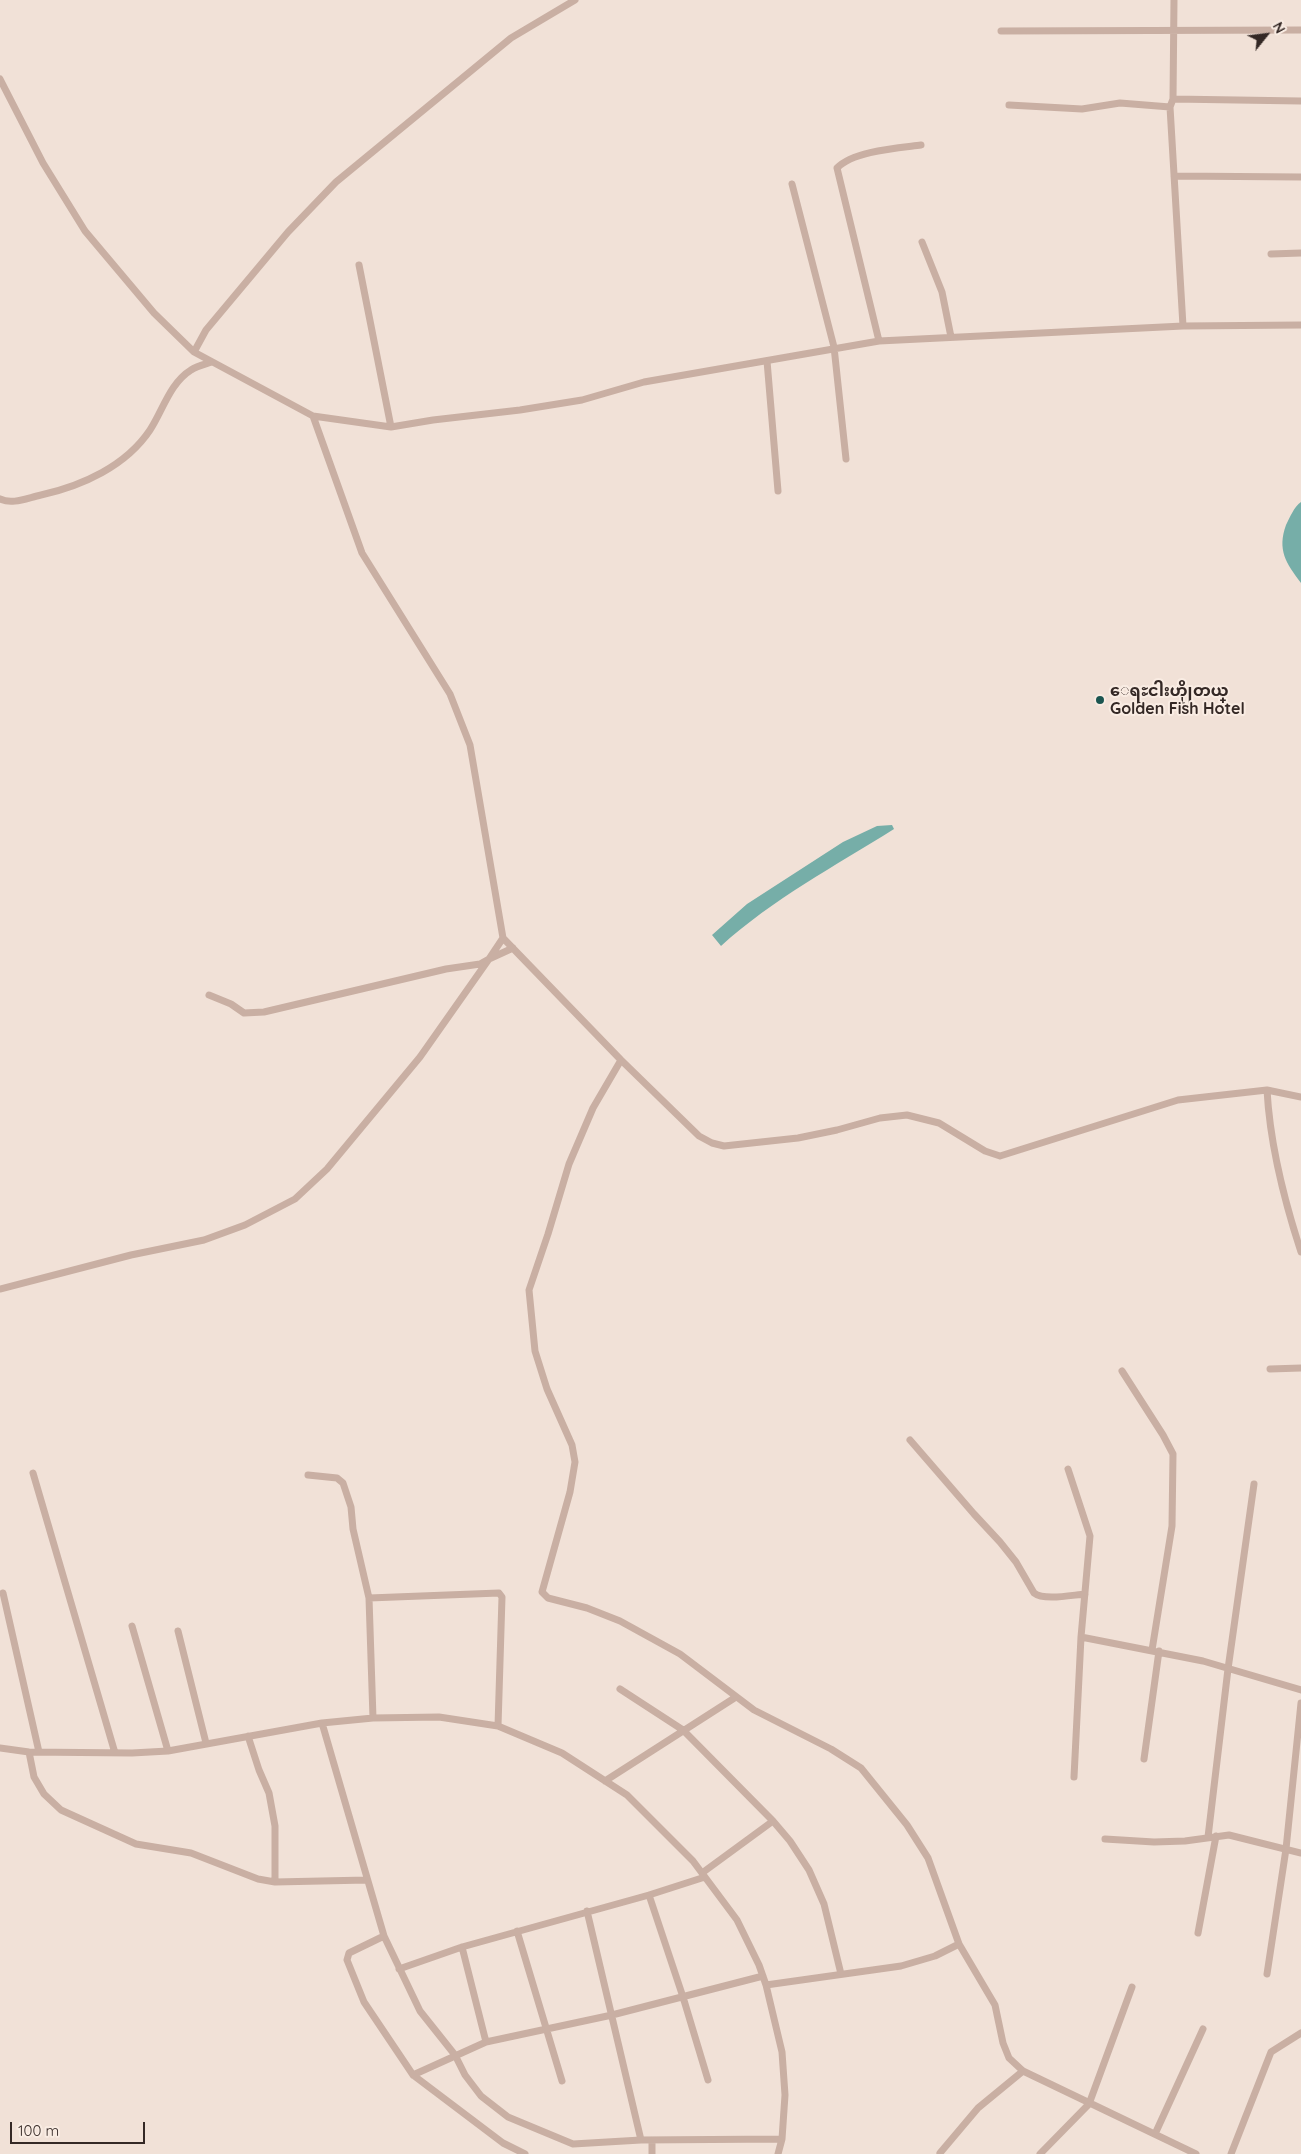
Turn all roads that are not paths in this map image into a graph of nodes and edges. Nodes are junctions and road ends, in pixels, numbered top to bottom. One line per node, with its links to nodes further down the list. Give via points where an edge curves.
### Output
1 (575, 0): 24 (street, via 511,38 336,182 288,232 206,330)
2 (1174, 0): 3 (street)
3 (1174, 30): 4 (street); 5 (street); 7 (street)
4 (1301, 30)
5 (1001, 31)
6 (0, 79): 24 (street, via 43,163 85,231 154,313)
7 (1174, 99): 8 (street); 10 (street)
8 (1301, 101)
9 (1009, 105): 10 (street, via 1082,109 1120,103)
10 (1170, 107): 12 (street)
11 (920, 145): 22 (street, via 879,150 842,163 837,168)
12 (1174, 176): 13 (street); 20 (street)
13 (1301, 177)
14 (792, 184): 23 (street)
15 (922, 242): 21 (street, via 942,292)
16 (1301, 253): 17 (street)
17 (1271, 254)
18 (358, 265): 28 (street)
19 (1301, 325): 20 (street)
20 (1183, 326): 21 (street)
21 (951, 337): 22 (street)
22 (879, 341): 23 (street)
23 (834, 347): 25 (street); 29 (street)
24 (194, 352): 26 (street)
25 (767, 361): 28 (street, via 644,382 582,400); 30 (street)
26 (212, 362): 27 (street); 31 (street, via 191,369 181,378 150,430 131,453 99,474 51,493 8,503)
27 (312, 416): 28 (street); 32 (street, via 362,553 450,694 463,724 470,745 500,930)
28 (391, 427)
29 (846, 459)
30 (778, 491)
31 (0, 499)
32 (504, 938): 33 (street); 34 (street)
33 (513, 948): 34 (street); 36 (street)
34 (490, 959): 35 (street, via 480,964 264,1012 244,1013); 40 (street, via 420,1056 327,1169 296,1198 244,1226 204,1240)
35 (209, 995)
36 (621, 1060): 37 (street, via 699,1136 724,1146 798,1138 880,1118 907,1115 939,1123 985,1151 1000,1156 1178,1100); 59 (street, via 593,1108 569,1164 528,1290 535,1351 547,1389 572,1445 575,1462 570,1492 542,1592 548,1598 620,1621 680,1654)
37 (1267, 1090): 38 (street); 39 (street, via 1269,1121 1289,1216)
38 (1301, 1097)
39 (1301, 1252)
40 (0, 1289)
41 (1301, 1368): 42 (street)
42 (1270, 1369)
43 (1122, 1371): 55 (street, via 1173,1454 1172,1526)
44 (910, 1440): 50 (street, via 1000,1542 1034,1593 1039,1597)
45 (1068, 1469): 50 (street, via 1090,1536)
46 (33, 1473): 71 (street)
47 (308, 1475): 51 (street, via 337,1478 343,1482)
48 (1254, 1484): 56 (street)
49 (3, 1593): 70 (street)
50 (1085, 1594): 54 (street)
51 (369, 1598): 61 (street); 63 (street, via 499,1593 502,1597)
52 (132, 1626): 68 (street)
53 (178, 1631): 66 (street)
54 (1081, 1637): 55 (street); 73 (street)
55 (1156, 1651): 56 (street); 72 (street)
56 (1228, 1669): 58 (street); 77 (street)
57 (620, 1688): 64 (street)
58 (1301, 1690)
59 (736, 1697): 64 (street); 89 (street, via 861,1768 896,1810 928,1858)
60 (1301, 1703): 79 (street)
61 (373, 1718): 62 (street); 63 (street, via 439,1718)
62 (322, 1722): 65 (street); 82 (street)
63 (498, 1726): 74 (street, via 562,1752)
64 (683, 1730): 74 (street); 75 (street)
65 (248, 1736): 66 (street); 83 (street, via 269,1793 275,1826)
66 (206, 1743): 68 (street)
67 (0, 1748): 69 (street)
68 (168, 1751): 71 (street)
69 (29, 1752): 70 (street); 83 (street, via 34,1777 44,1794 61,1810 136,1844 192,1852 258,1879)
70 (39, 1752): 71 (street)
71 (115, 1753)
72 (1144, 1759)
73 (1074, 1777)
74 (605, 1781): 81 (street, via 627,1795)
75 (773, 1821): 81 (street); 92 (street, via 809,1870 824,1904)
76 (1216, 1836): 77 (street); 79 (street, via 1229,1835); 87 (street)
77 (1208, 1837): 78 (street, via 1154,1842)
78 (1105, 1839)
79 (1286, 1849): 80 (street); 93 (street)
80 (1301, 1853)
81 (703, 1875): 84 (street); 94 (street, via 737,1920)
82 (367, 1880): 83 (street); 88 (street)
83 (275, 1882)
84 (649, 1895): 85 (street); 97 (street)
85 (587, 1911): 86 (street); 98 (street)
86 (517, 1930): 90 (street); 99 (street)
87 (1198, 1933)
88 (384, 1936): 91 (street); 105 (street, via 349,1953 347,1960 364,2002)
89 (959, 1944): 92 (street, via 935,1956 901,1966); 104 (street, via 995,2005 1009,2058)
90 (462, 1946): 91 (street); 102 (street)
91 (399, 1969): 103 (street, via 420,2011)
92 (841, 1974): 95 (street)
93 (1267, 1974)
94 (763, 1976): 95 (street); 97 (street)
95 (766, 1985): 110 (street, via 782,2052 785,2095)
96 (1132, 1987): 108 (street)
97 (683, 1997): 98 (street); 106 (street)
98 (612, 2015): 99 (street); 111 (street)
99 (547, 2029): 102 (street); 107 (street)
100 (1203, 2029): 109 (street)
101 (1301, 2033): 119 (street, via 1271,2052)
102 (486, 2042): 103 (street)
103 (455, 2055): 105 (street); 111 (street, via 481,2096 508,2117 573,2144)
104 (1023, 2071): 108 (street); 113 (street, via 978,2108)
105 (413, 2075): 114 (street, via 503,2143)
106 (708, 2080)
107 (562, 2081)
108 (1089, 2104): 109 (street); 117 (street)
109 (1155, 2134): 118 (street)
110 (782, 2139): 112 (street); 116 (street)
111 (641, 2140): 112 (street)
112 (652, 2140): 115 (street)
113 (940, 2153)
114 (525, 2154)
115 (652, 2154)
116 (778, 2154)
117 (1040, 2154)
118 (1196, 2154)
119 (1231, 2154)

